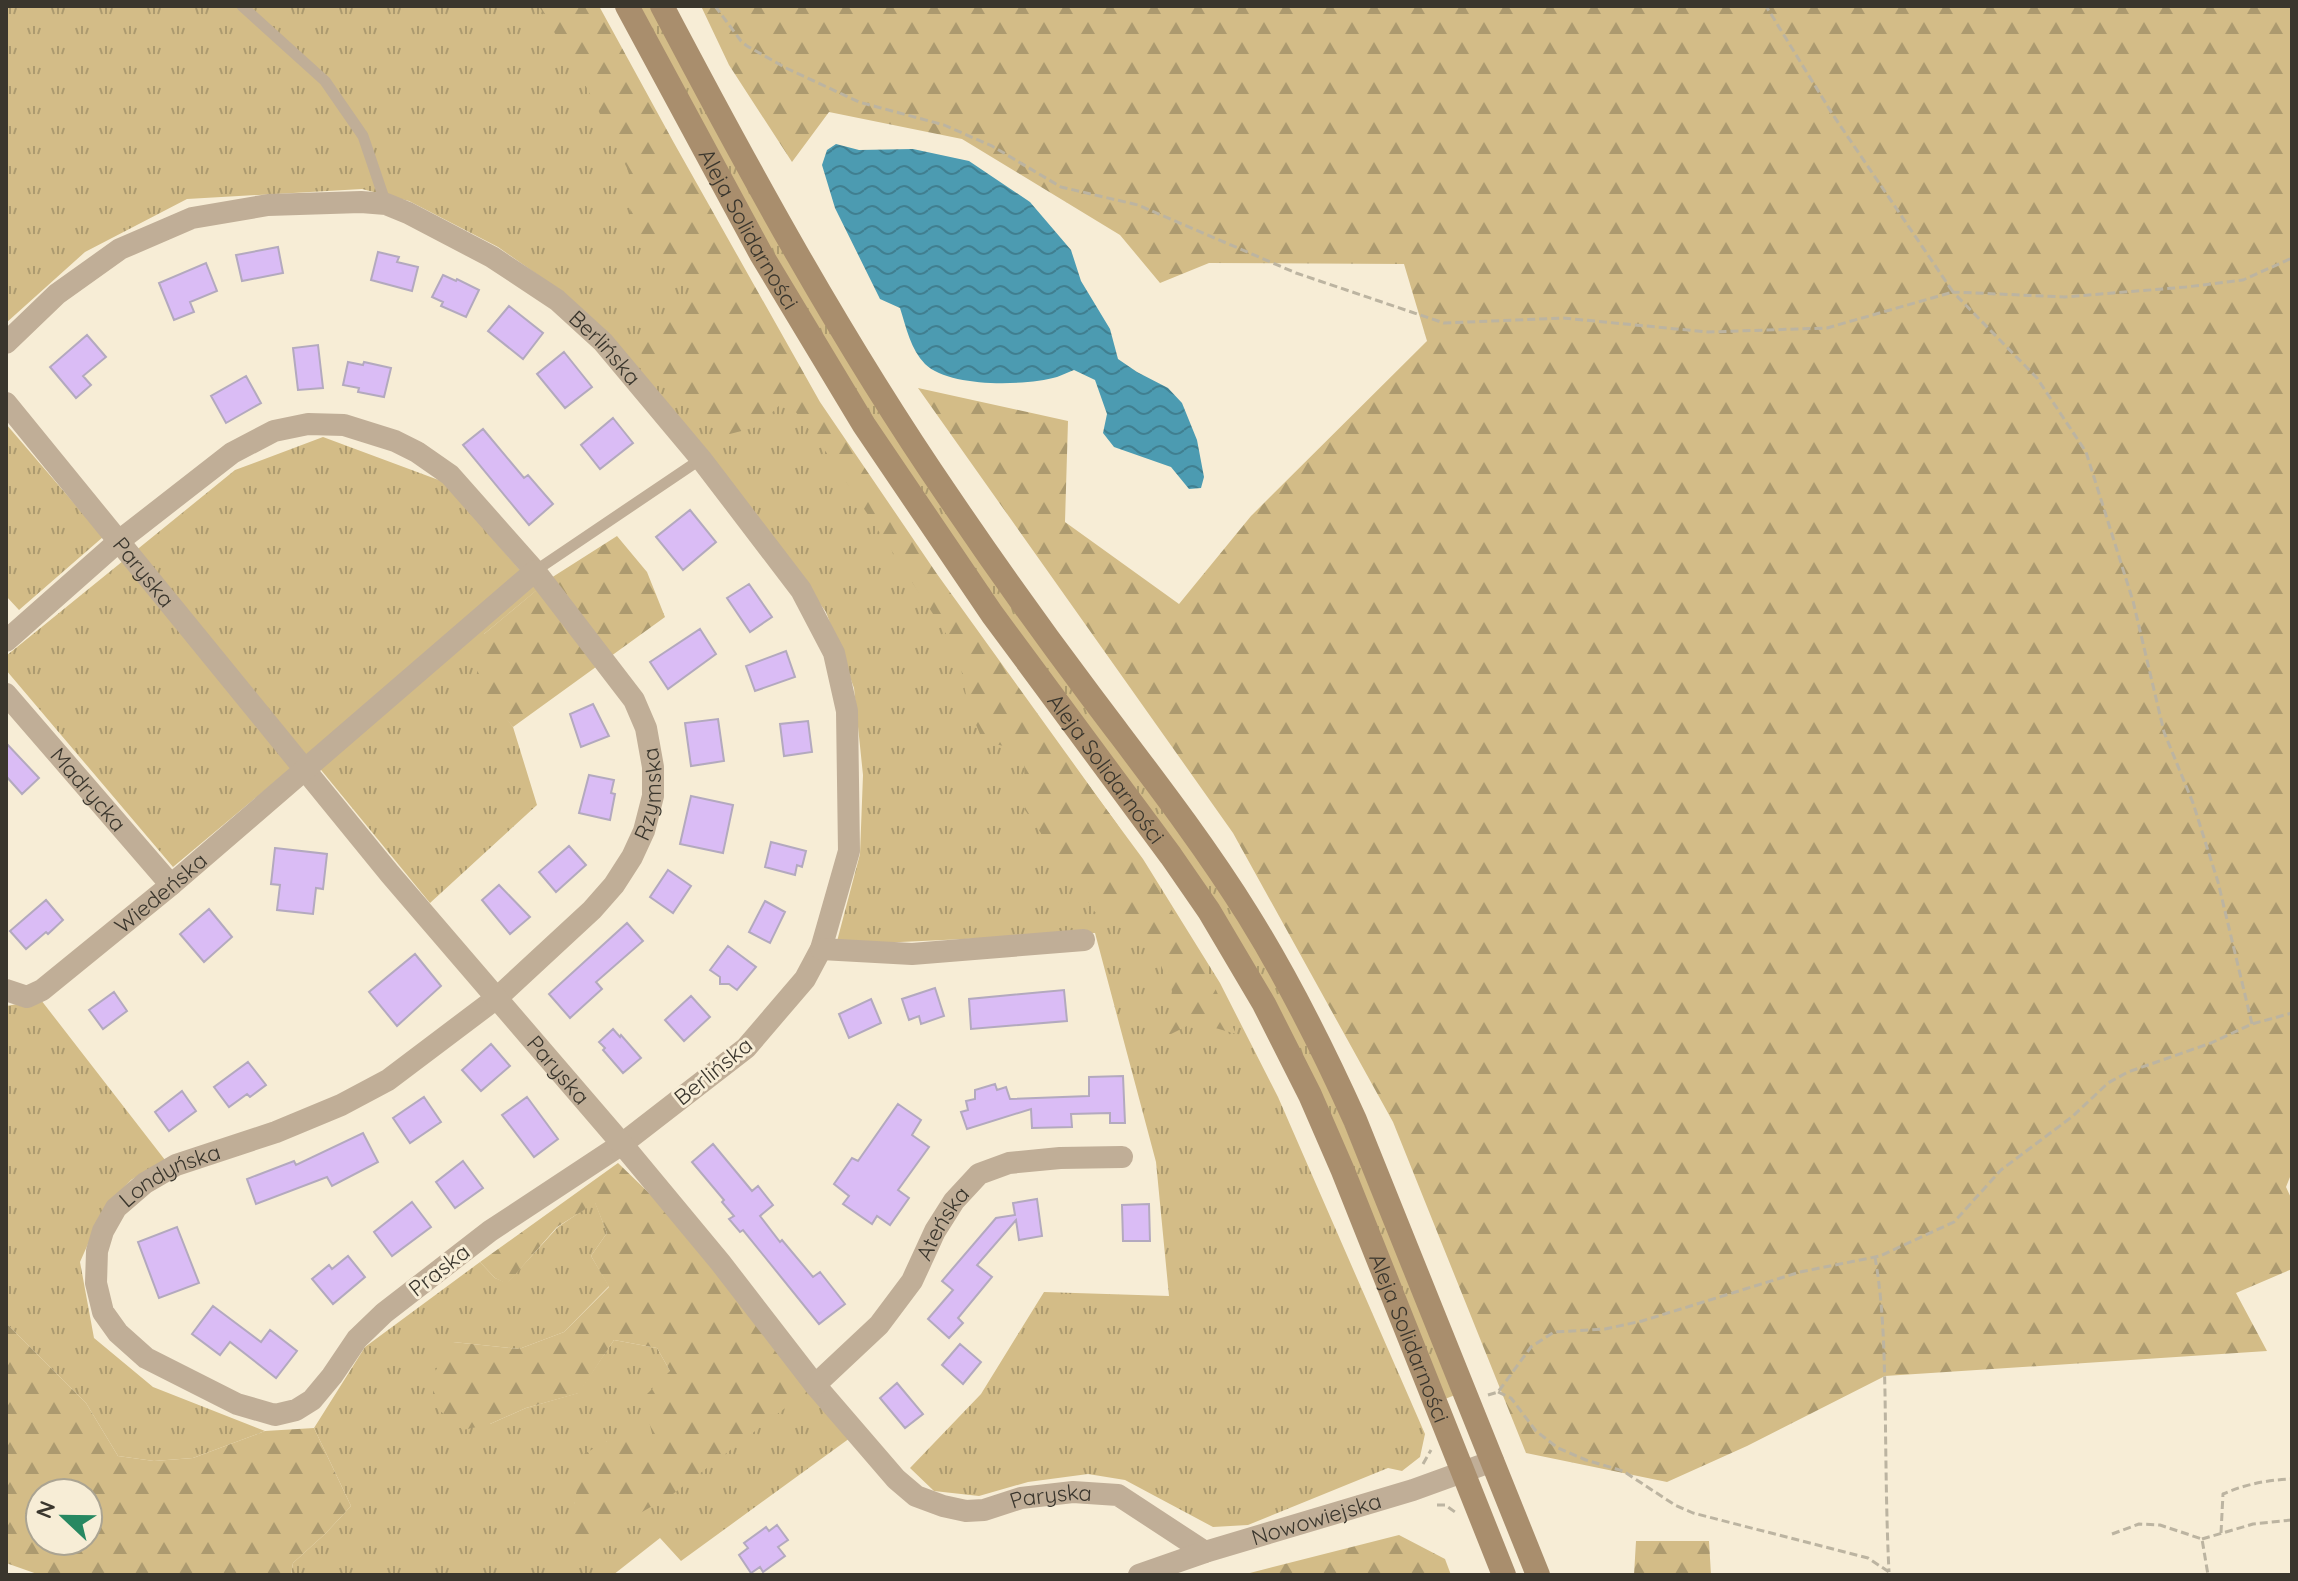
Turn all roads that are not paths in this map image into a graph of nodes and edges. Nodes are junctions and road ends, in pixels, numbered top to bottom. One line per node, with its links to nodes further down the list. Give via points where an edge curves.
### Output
1 (242, 6): 4 (lane, via 325,81 363,136)
2 (627, 6): 23 (main road, Aleja Solidarności, via 761,254 864,425 992,614 1171,856 1250,979 1343,1171)
3 (662, 6): 22 (main road, Aleja Solidarności, via 787,237 889,407 1016,595 1219,870 1276,962 1355,1120)
4 (386, 204): 5 (street, Berlińska, via 268,205 192,218 120,249 57,294); 7 (street, Berlińska, via 492,257 557,300 603,342)
5 (6, 343)
6 (6, 403): 8 (street, Paryska)
7 (701, 459): 9 (lane); 15 (street, Berlińska, via 801,590 834,653 847,711 849,851)
8 (119, 541): 9 (street, Rzymska, via 232,453 274,431 308,424 344,425 395,441 450,475); 10 (street); 12 (street, Paryska)
9 (535, 571): 12 (street); 17 (street, Rzymska, via 634,700 646,728 653,796 644,831 614,885)
10 (6, 641)
11 (6, 694): 13 (street, Madrycka)
12 (305, 769): 13 (street, Wiedeńska); 17 (street, Paryska)
13 (171, 885): 16 (street, Wiedeńska, via 42,990 27,997)
14 (1084, 940): 15 (street, via 912,954)
15 (821, 949): 18 (street, Berlińska, via 797,990 746,1048)
16 (6, 990)
17 (498, 997): 18 (street, Paryska); 21 (street, Londyńska, via 388,1080 341,1105 176,1165 145,1183 116,1208 103,1231 96,1283 103,1312 118,1333 146,1358 176,1374 237,1404)
18 (622, 1144): 20 (street, Paryska); 21 (street, Praska, via 490,1231 384,1313 357,1339 312,1400)
19 (1122, 1157): 20 (street, Ateńska, via 1009,1163 979,1174 954,1201 912,1281 879,1325)
20 (815, 1385): 24 (street, Paryska, via 916,1496 966,1511 1073,1492 1118,1495)
21 (275, 1415)
22 (1493, 1461): 23 (street, Nowowiejska); 27 (main road, Aleja Solidarności)
23 (1463, 1472): 24 (street, Nowowiejska); 26 (main road, Aleja Solidarności)
24 (1205, 1552): 25 (street, Nowowiejska)
25 (1139, 1575)
26 (1504, 1575)
27 (1538, 1575)

